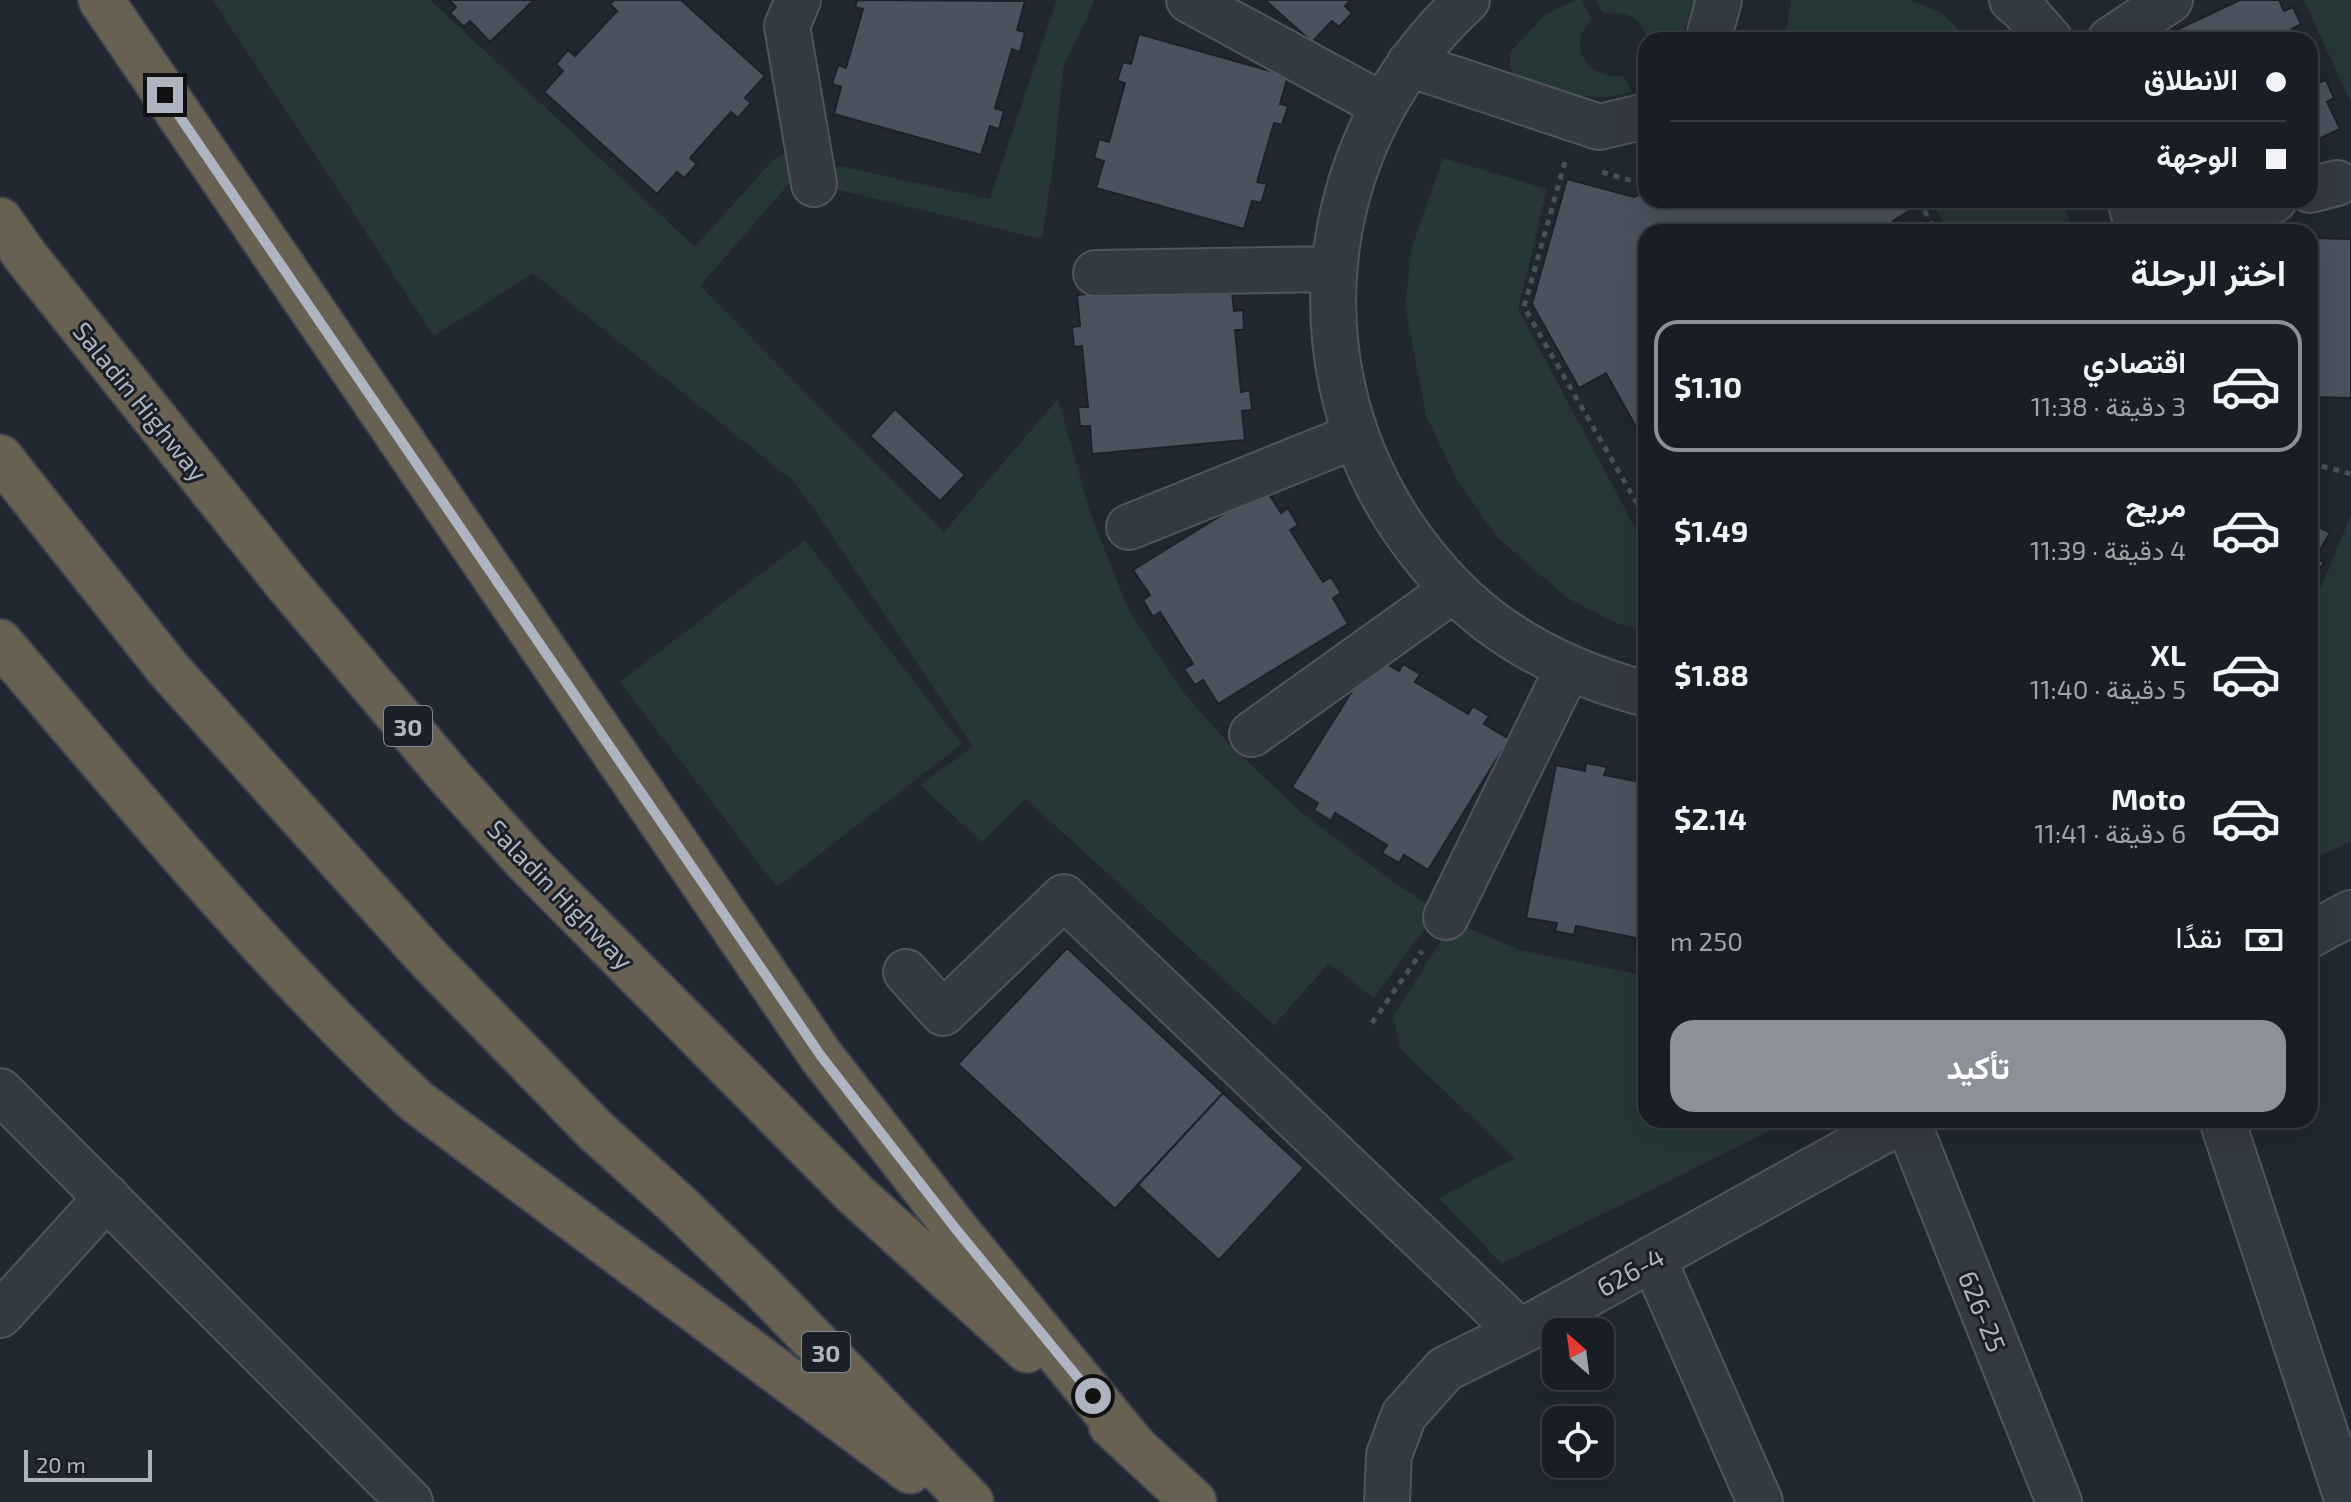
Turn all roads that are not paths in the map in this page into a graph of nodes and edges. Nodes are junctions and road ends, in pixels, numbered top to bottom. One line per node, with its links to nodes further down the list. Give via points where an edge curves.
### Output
1 (101, 0): 40 (highway, 30, via 813,1045)
2 (1189, 0): 12 (street)
3 (1467, 0): 11 (street)
4 (1719, 0): 8 (street)
5 (2012, 0): 9 (street)
6 (2170, 0): 10 (street)
7 (781, 9): 14 (street)
8 (1710, 32)
9 (2043, 32)
10 (2122, 32)
11 (1409, 64): 12 (street); 13 (street, via 1599,127)
12 (1382, 105): 18 (street, via 1354,171)
13 (1638, 118)
14 (814, 184)
15 (2244, 208): 17 (street)
16 (0, 220): 40 (highway, Saladin Highway / 30, via 288,585 528,863 856,1195)
17 (2186, 224)
18 (1333, 269): 19 (street); 20 (street, via 1340,381)
19 (1096, 273)
20 (1355, 436): 22 (street); 23 (street, via 1380,491 1413,543)
21 (0, 457): 43 (highway, 30, via 169,670 428,958)
22 (1129, 527)
23 (1453, 590): 25 (street, via 1488,620); 27 (street)
24 (0, 642): 42 (highway, 30, via 260,944 416,1101)
25 (1568, 668): 26 (street); 29 (street)
26 (1638, 692)
27 (1252, 734)
28 (2351, 913): 30 (street)
29 (1446, 917)
30 (2318, 931)
31 (906, 972): 39 (street, via 943,1013 1064,897)
32 (0, 1091): 36 (street)
33 (1890, 1128): 37 (street, 626-4)
34 (1908, 1128): 47 (street, 626-25)
35 (2225, 1128): 48 (street)
36 (107, 1197): 38 (street); 41 (street)
37 (1653, 1258): 39 (street, 626-4); 46 (street)
38 (0, 1315)
39 (1520, 1332): 45 (street, 626-4, via 1445,1369 1404,1415 1389,1455)
40 (1133, 1445): 44 (highway, Saladin Highway / 30)
41 (410, 1502)
42 (951, 1502)
43 (971, 1502)
44 (1194, 1502)
45 (1387, 1502)
46 (1760, 1502)
47 (2059, 1502)
48 (2348, 1502)

